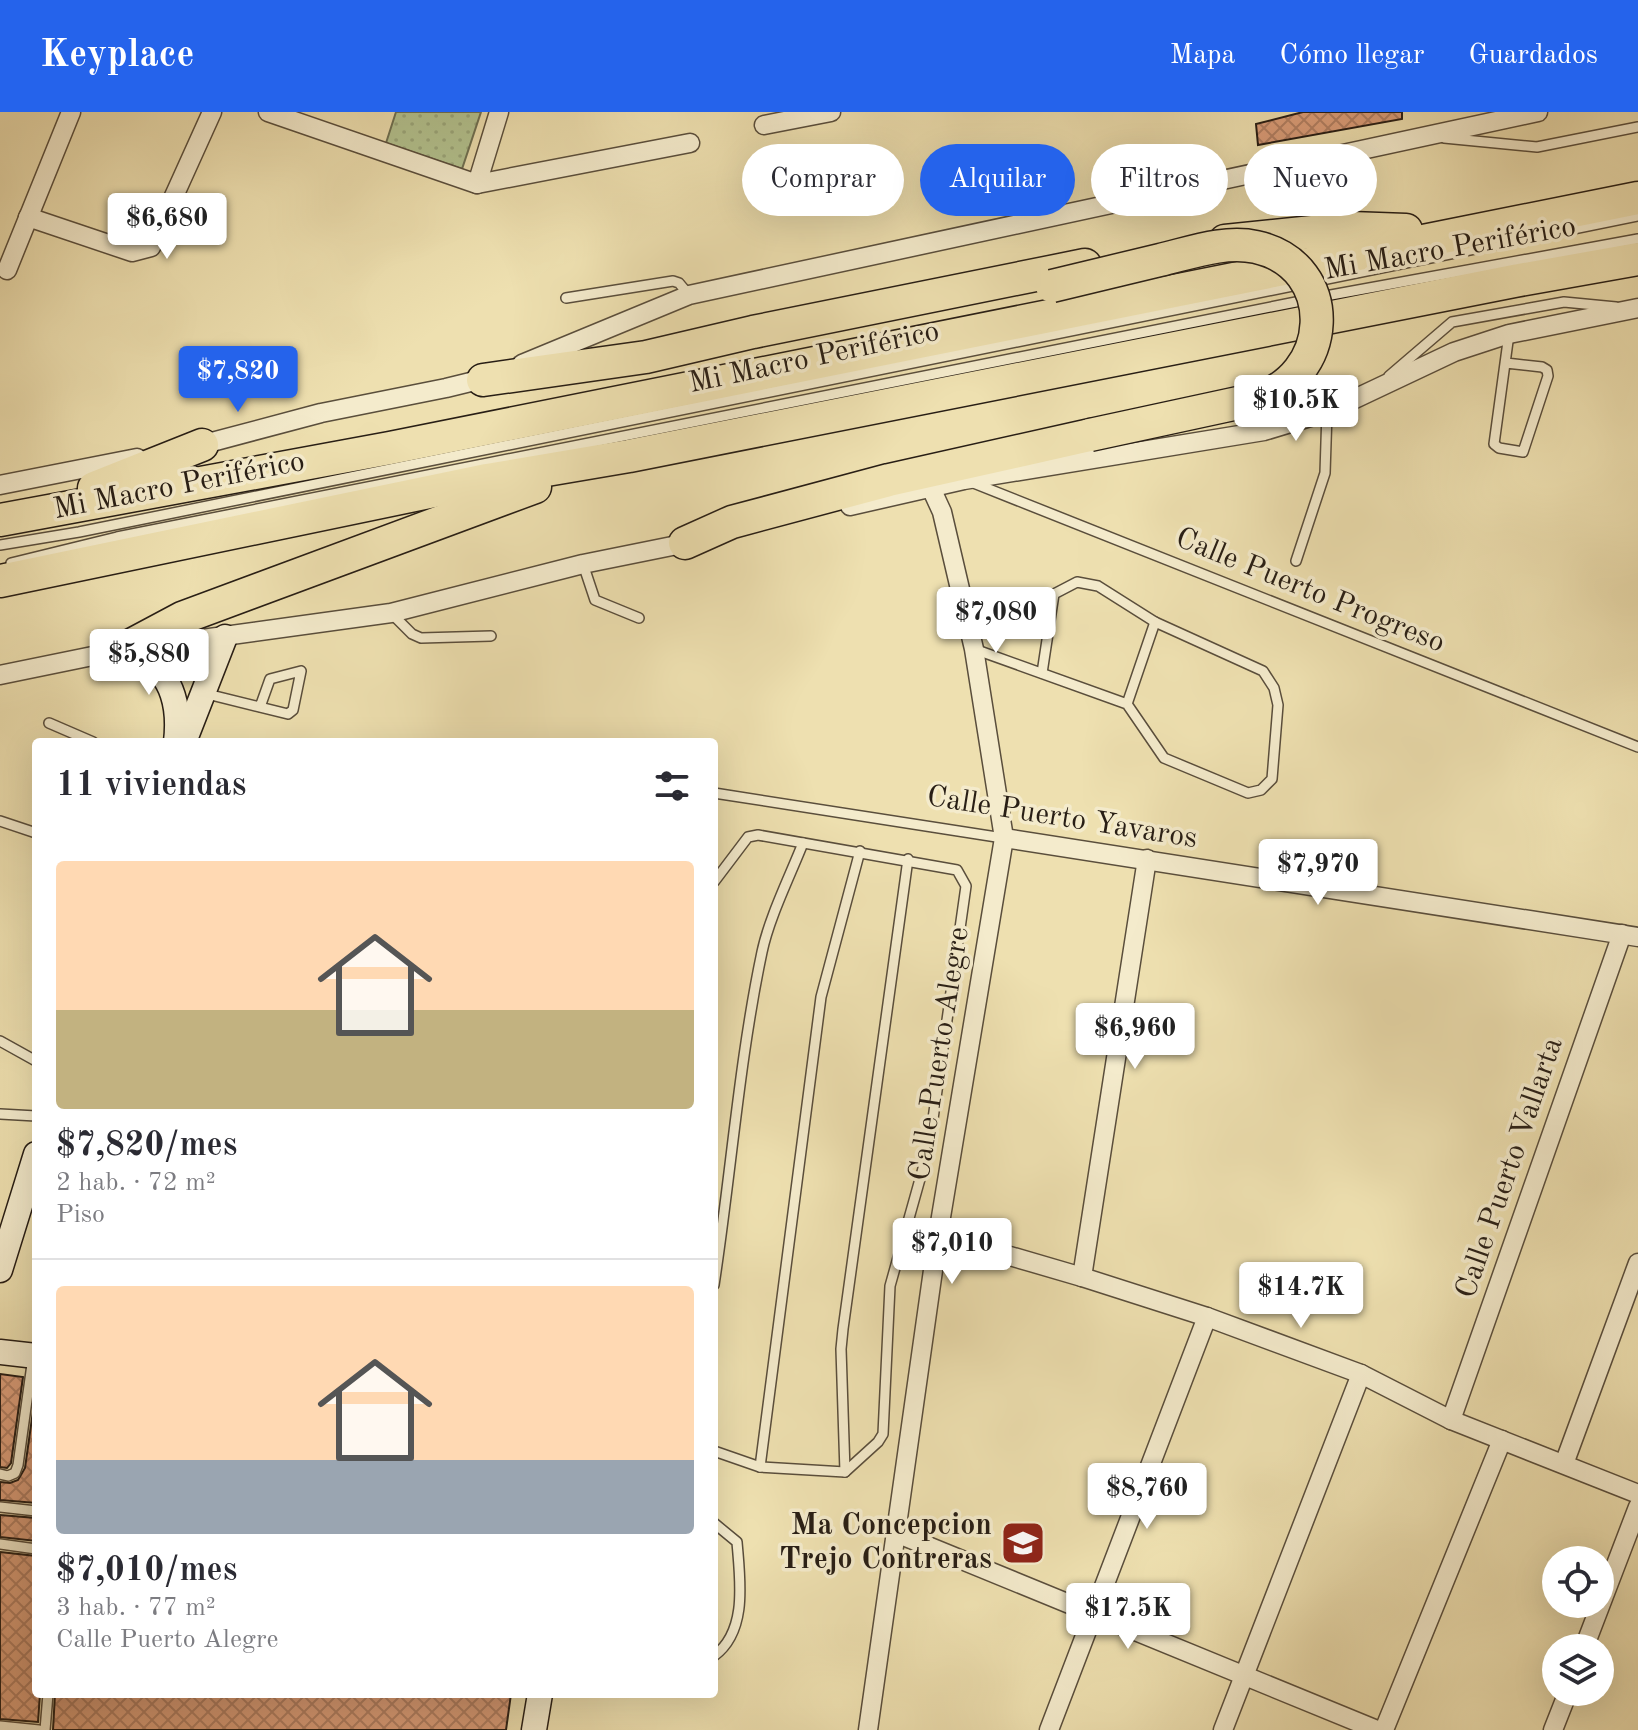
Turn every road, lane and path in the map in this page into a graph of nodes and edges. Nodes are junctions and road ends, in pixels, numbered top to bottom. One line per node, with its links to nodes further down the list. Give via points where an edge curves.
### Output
1 (71, 112): 16 (street)
2 (212, 112): 16 (street, via 151,247 132,252)
3 (268, 112): 13 (street)
4 (499, 112): 11 (street)
5 (831, 112): 7 (street)
6 (1538, 112): 9 (street)
7 (764, 125)
8 (1638, 127): 9 (lane, via 1537,147)
9 (1426, 136): 21 (street)
10 (690, 143): 12 (street)
11 (488, 149): 12 (street, via 497,166); 13 (street)
12 (516, 176): 13 (street)
13 (477, 184)
14 (1638, 198): 17 (highway)
15 (1638, 216): 39 (lane, Mi Macro Periférico)
16 (28, 217): 20 (street)
17 (1453, 233): 26 (highway, via 1351,228 1186,246); 30 (highway)
18 (1638, 239): 42 (lane, Mi Macro Periférico, via 1410,279)
19 (1638, 259): 33 (highway)
20 (7, 270)
21 (689, 295): 22 (lane, via 673,281); 28 (street)
22 (566, 298)
23 (1637, 308): 24 (street); 29 (lane, via 1564,302 1452,322)
24 (1509, 334): 27 (lane); 29 (street)
25 (739, 355): 26 (highway); 30 (highway); 38 (highway, bridge, via 1211,248 1248,245 1273,252 1303,278 1314,301 1317,327 1311,353 1277,392 889,480 732,522)
26 (646, 357): 28 (highway)
27 (1506, 363): 27 (lane, via 1494,444 1523,452 1547,370)
28 (483, 380): 32 (street, via 321,413)
29 (1374, 388): 31 (street)
30 (655, 395): 37 (highway)
31 (1327, 412): 34 (street, via 1264,431); 40 (lane, via 1325,473)
32 (202, 445): 35 (street); 37 (highway)
33 (629, 456): 43 (highway, via 472,483); 50 (highway, via 484,504 182,618)
34 (964, 480): 36 (street); 60 (lane, Calle Puerto Progreso)
35 (0, 485)
36 (931, 488): 38 (street); 49 (street, Calle Puerto Alegre, via 942,512)
37 (15, 517)
38 (685, 543): 41 (street)
39 (0, 545)
40 (1296, 561)
41 (583, 564): 44 (street); 45 (lane, via 595,600)
42 (0, 565)
43 (0, 581)
44 (391, 613): 47 (lane, via 421,638); 48 (street)
45 (639, 618)
46 (1155, 622): 51 (lane, via 1098,586 1077,582 1054,594); 54 (lane); 54 (lane, via 1263,671 1278,705 1272,779 1248,793 1164,758)
47 (491, 636)
48 (225, 637): 50 (street); 53 (street)
49 (974, 649): 51 (lane); 64 (street, Calle Puerto Alegre)
50 (122, 650): 52 (street); 58 (street, via 143,657 167,678 178,714)
51 (1042, 673): 54 (lane)
52 (0, 675)
53 (203, 693): 55 (lane); 59 (street)
54 (1127, 704)
55 (260, 707): 55 (lane, via 292,713 301,671 270,679)
56 (49, 723): 57 (lane)
57 (84, 738)
58 (176, 738)
59 (186, 738)
60 (1638, 747)
61 (718, 794): 64 (lane, Calle Puerto Yavaros)
62 (0, 821): 63 (lane)
63 (32, 832)
64 (1004, 838): 68 (street, Calle Puerto Yavaros); 76 (street, Calle Puerto Alegre)
65 (803, 843): 66 (lane); 69 (lane, via 748,837); 77 (lane, via 763,949)
66 (860, 851): 67 (lane); 90 (lane, via 821,997)
67 (908, 859): 91 (lane, via 843,1329); 91 (lane, via 957,870 966,886 929,1147 890,1286 883,1434)
68 (1147, 859): 70 (street, Calle Puerto Yavaros); 80 (street)
69 (718, 877)
70 (1630, 936): 86 (street, Calle Puerto Vallarta)
71 (0, 1041): 72 (lane)
72 (32, 1059)
73 (0, 1114): 74 (lane)
74 (32, 1116)
75 (32, 1167): 79 (street)
76 (938, 1235): 80 (street); 98 (street, Calle Puerto Alegre)
77 (718, 1260)
78 (1638, 1263): 89 (street)
79 (0, 1270)
80 (1082, 1277): 81 (street)
81 (1207, 1317): 85 (street); 101 (street)
82 (0, 1352): 83 (street)
83 (32, 1356)
84 (32, 1370): 92 (lane, via 18,1465 15,1473)
85 (1361, 1374): 86 (street); 104 (street)
86 (1451, 1420): 87 (street)
87 (1502, 1440): 89 (street); 116 (street)
88 (718, 1452): 90 (lane)
89 (1564, 1464): 93 (street)
90 (760, 1467): 91 (lane)
91 (845, 1472)
92 (0, 1474)
93 (1638, 1494)
94 (0, 1507): 96 (lane)
95 (1638, 1507): 102 (street)
96 (32, 1511)
97 (718, 1526): 103 (lane, via 737,1542 741,1598 728,1646)
98 (896, 1533): 101 (street); 112 (street, Calle Puerto Alegre)
99 (0, 1544): 100 (lane)
100 (32, 1548)
101 (1093, 1613): 104 (street); 113 (street)
102 (1589, 1634)
103 (718, 1653)
104 (1245, 1676): 114 (street); 115 (street)
105 (48, 1698): 110 (lane)
106 (539, 1698): 111 (street)
107 (1562, 1706): 117 (street)
108 (0, 1726): 109 (lane)
109 (39, 1730)
110 (45, 1730)
111 (534, 1730)
112 (868, 1730)
113 (1049, 1730)
114 (1223, 1730)
115 (1377, 1730)
116 (1384, 1730)
117 (1553, 1730)

